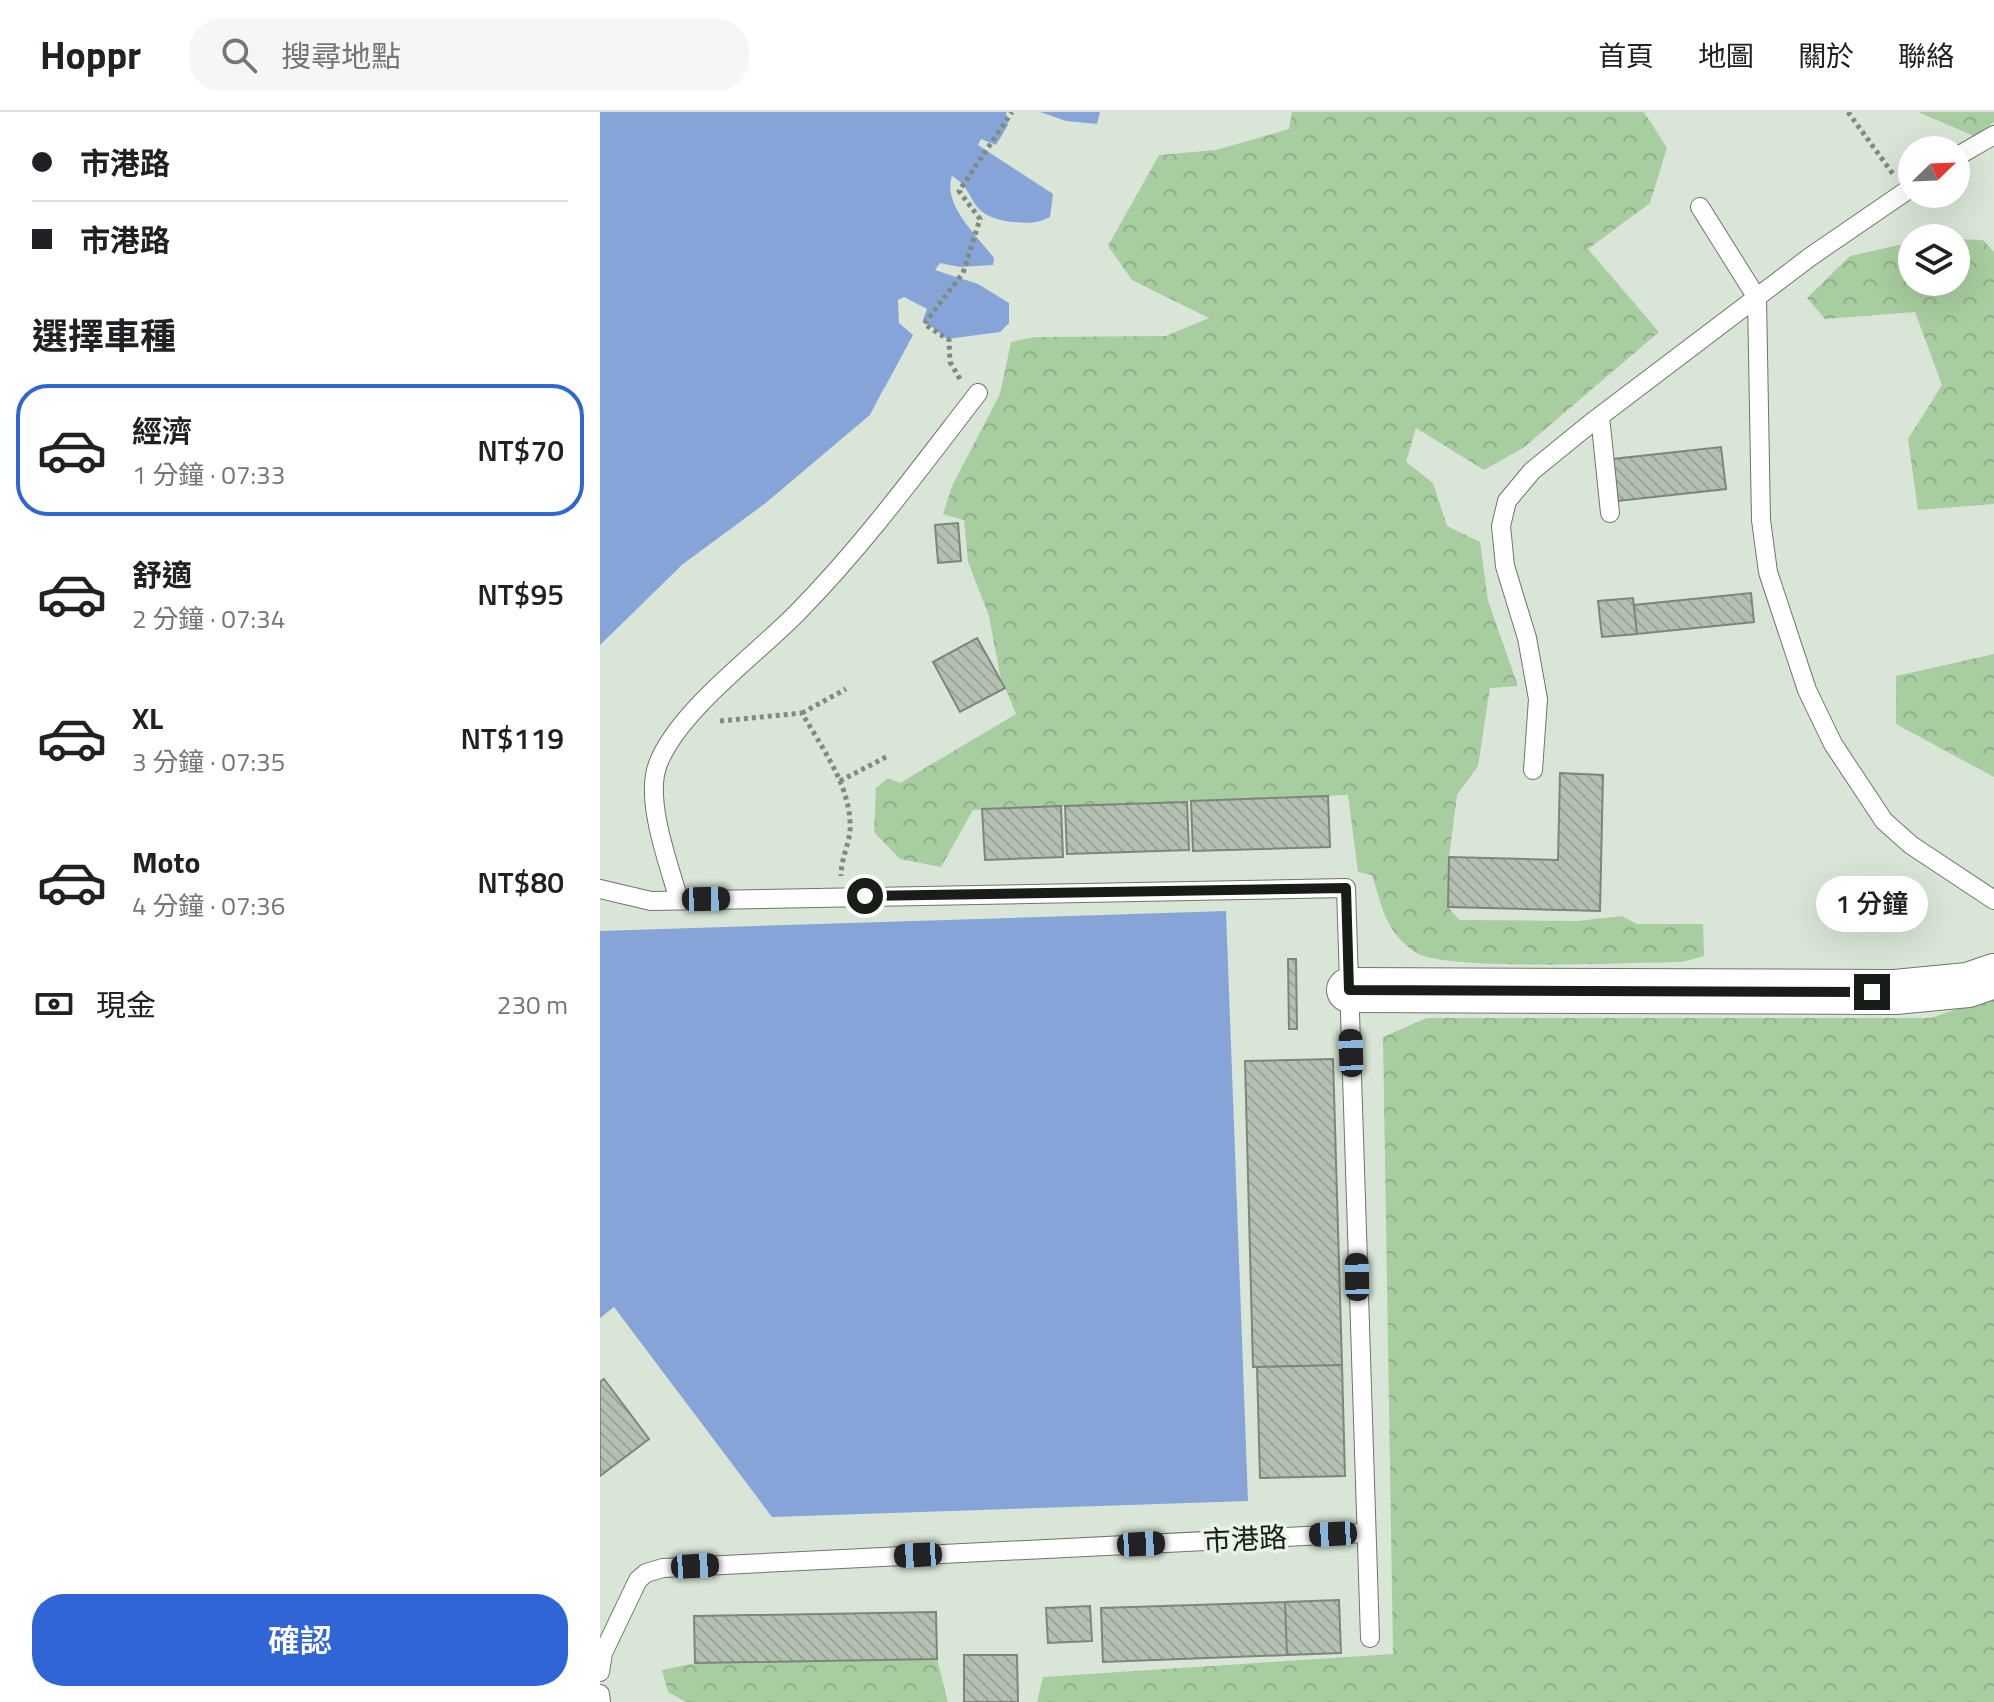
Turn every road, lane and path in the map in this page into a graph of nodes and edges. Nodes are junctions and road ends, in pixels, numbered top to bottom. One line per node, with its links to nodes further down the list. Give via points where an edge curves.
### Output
1 (1012, 112): 9 (path, via 959,191 980,219 963,273 924,324 949,340 955,375)
2 (1848, 112): 5 (path)
3 (1994, 135): 4 (lane)
4 (1970, 149)
5 (1898, 175)
6 (1898, 197): 8 (lane)
7 (1700, 207): 8 (lane)
8 (1757, 298): 10 (lane); 21 (lane, via 1761,520 1768,572 1807,690 1841,757 1884,821)
9 (978, 393): 14 (lane, via 872,530)
10 (1600, 416): 11 (lane); 16 (lane, via 1532,471 1507,501 1501,526 1505,566 1535,671)
11 (1610, 513)
12 (846, 689): 13 (path)
13 (802, 713): 14 (path); 17 (path)
14 (680, 730): 20 (lane, via 657,766 654,788)
15 (886, 757): 17 (path)
16 (1533, 770)
17 (840, 781): 19 (path, via 851,822 841,861)
18 (600, 889): 20 (lane, via 651,901)
19 (840, 896): 20 (lane); 23 (lane, via 1346,888)
20 (679, 900)
21 (1994, 900)
22 (1994, 976): 23 (street, via 1919,992)
23 (1349, 990): 24 (lane)
24 (1365, 1533): 25 (lane); 26 (lane, 市港路, via 663,1568 638,1580 603,1653)
25 (1370, 1638)
26 (600, 1672)
27 (600, 1694): 28 (lane)
28 (601, 1702)

